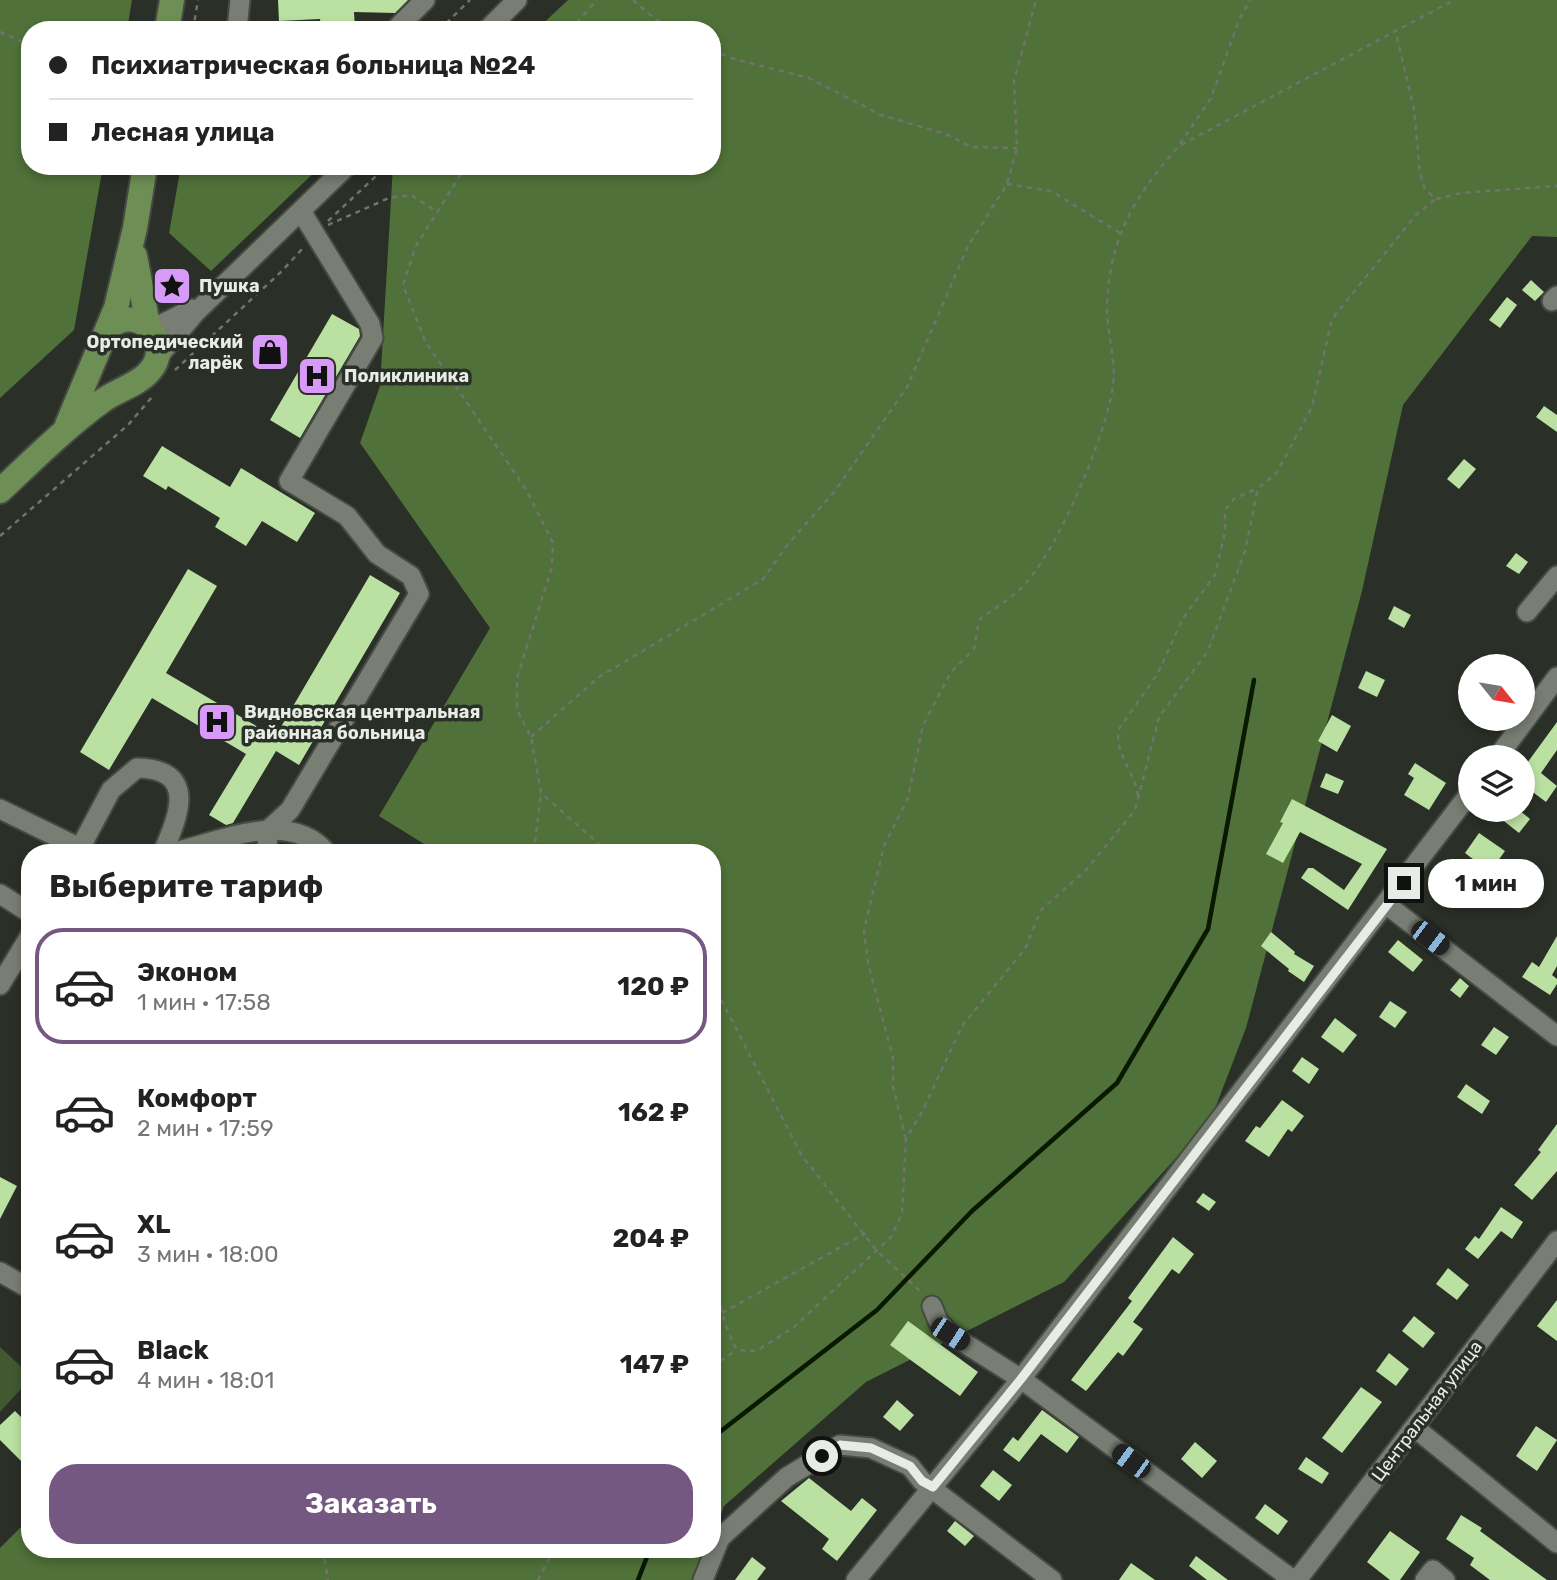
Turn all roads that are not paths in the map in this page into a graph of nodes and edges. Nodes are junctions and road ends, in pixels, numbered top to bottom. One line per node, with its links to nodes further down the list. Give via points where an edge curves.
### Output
1 (172, 0): 5 (main road)
2 (240, 0): 6 (street)
3 (425, 0): 7 (street)
4 (517, 0): 8 (street)
5 (168, 21)
6 (238, 21)
7 (405, 21)
8 (496, 21)
9 (144, 175): 12 (main road)
10 (338, 175): 11 (street)
11 (301, 211): 14 (street); 29 (street, via 370,324 373,338 289,481 346,516 377,554 411,576 419,594 290,810)
12 (135, 228): 13 (main road); 17 (main road)
13 (136, 276): 15 (street, via 152,304); 16 (main road)
14 (229, 279): 15 (street); 19 (street)
15 (182, 314): 16 (street)
16 (150, 327): 17 (main road, via 122,320); 19 (main road, via 159,344)
17 (108, 329): 18 (main road)
18 (99, 352): 20 (main road, via 103,364 119,378); 21 (main road)
19 (156, 359): 20 (main road)
20 (141, 379): 21 (main road, via 120,388)
21 (62, 432): 22 (main road)
22 (0, 491)
23 (1557, 576): 24 (street)
24 (1527, 612)
25 (1557, 677): 26 (street)
26 (1507, 745)
27 (0, 809): 30 (street)
28 (1458, 809): 37 (street)
29 (268, 830): 33 (street); 34 (street); 35 (street, via 303,834)
30 (68, 844)
31 (85, 844): 32 (street, via 111,790 137,768 169,776 179,793 179,814)
32 (166, 844)
33 (209, 844)
34 (267, 844)
35 (319, 844)
36 (0, 894): 38 (street)
37 (1387, 905): 41 (street); 46 (street)
38 (21, 907)
39 (21, 951): 40 (street)
40 (0, 985)
41 (1557, 1036)
42 (1557, 1241): 47 (street, Центральная улица)
43 (0, 1272): 44 (street)
44 (21, 1284)
45 (932, 1306): 46 (street, via 950,1334)
46 (1021, 1379): 48 (street); 55 (street)
47 (1415, 1428): 50 (street); 55 (street, Центральная улица)
48 (933, 1487): 49 (street, via 910,1466 871,1448 840,1445 787,1477); 53 (street); 54 (street)
49 (721, 1537)
50 (1557, 1542)
51 (712, 1558): 52 (street)
52 (703, 1580)
53 (856, 1580)
54 (1052, 1580)
55 (1295, 1580)
56 (1425, 1580): 57 (street, via 1433,1570)
57 (1445, 1580)

